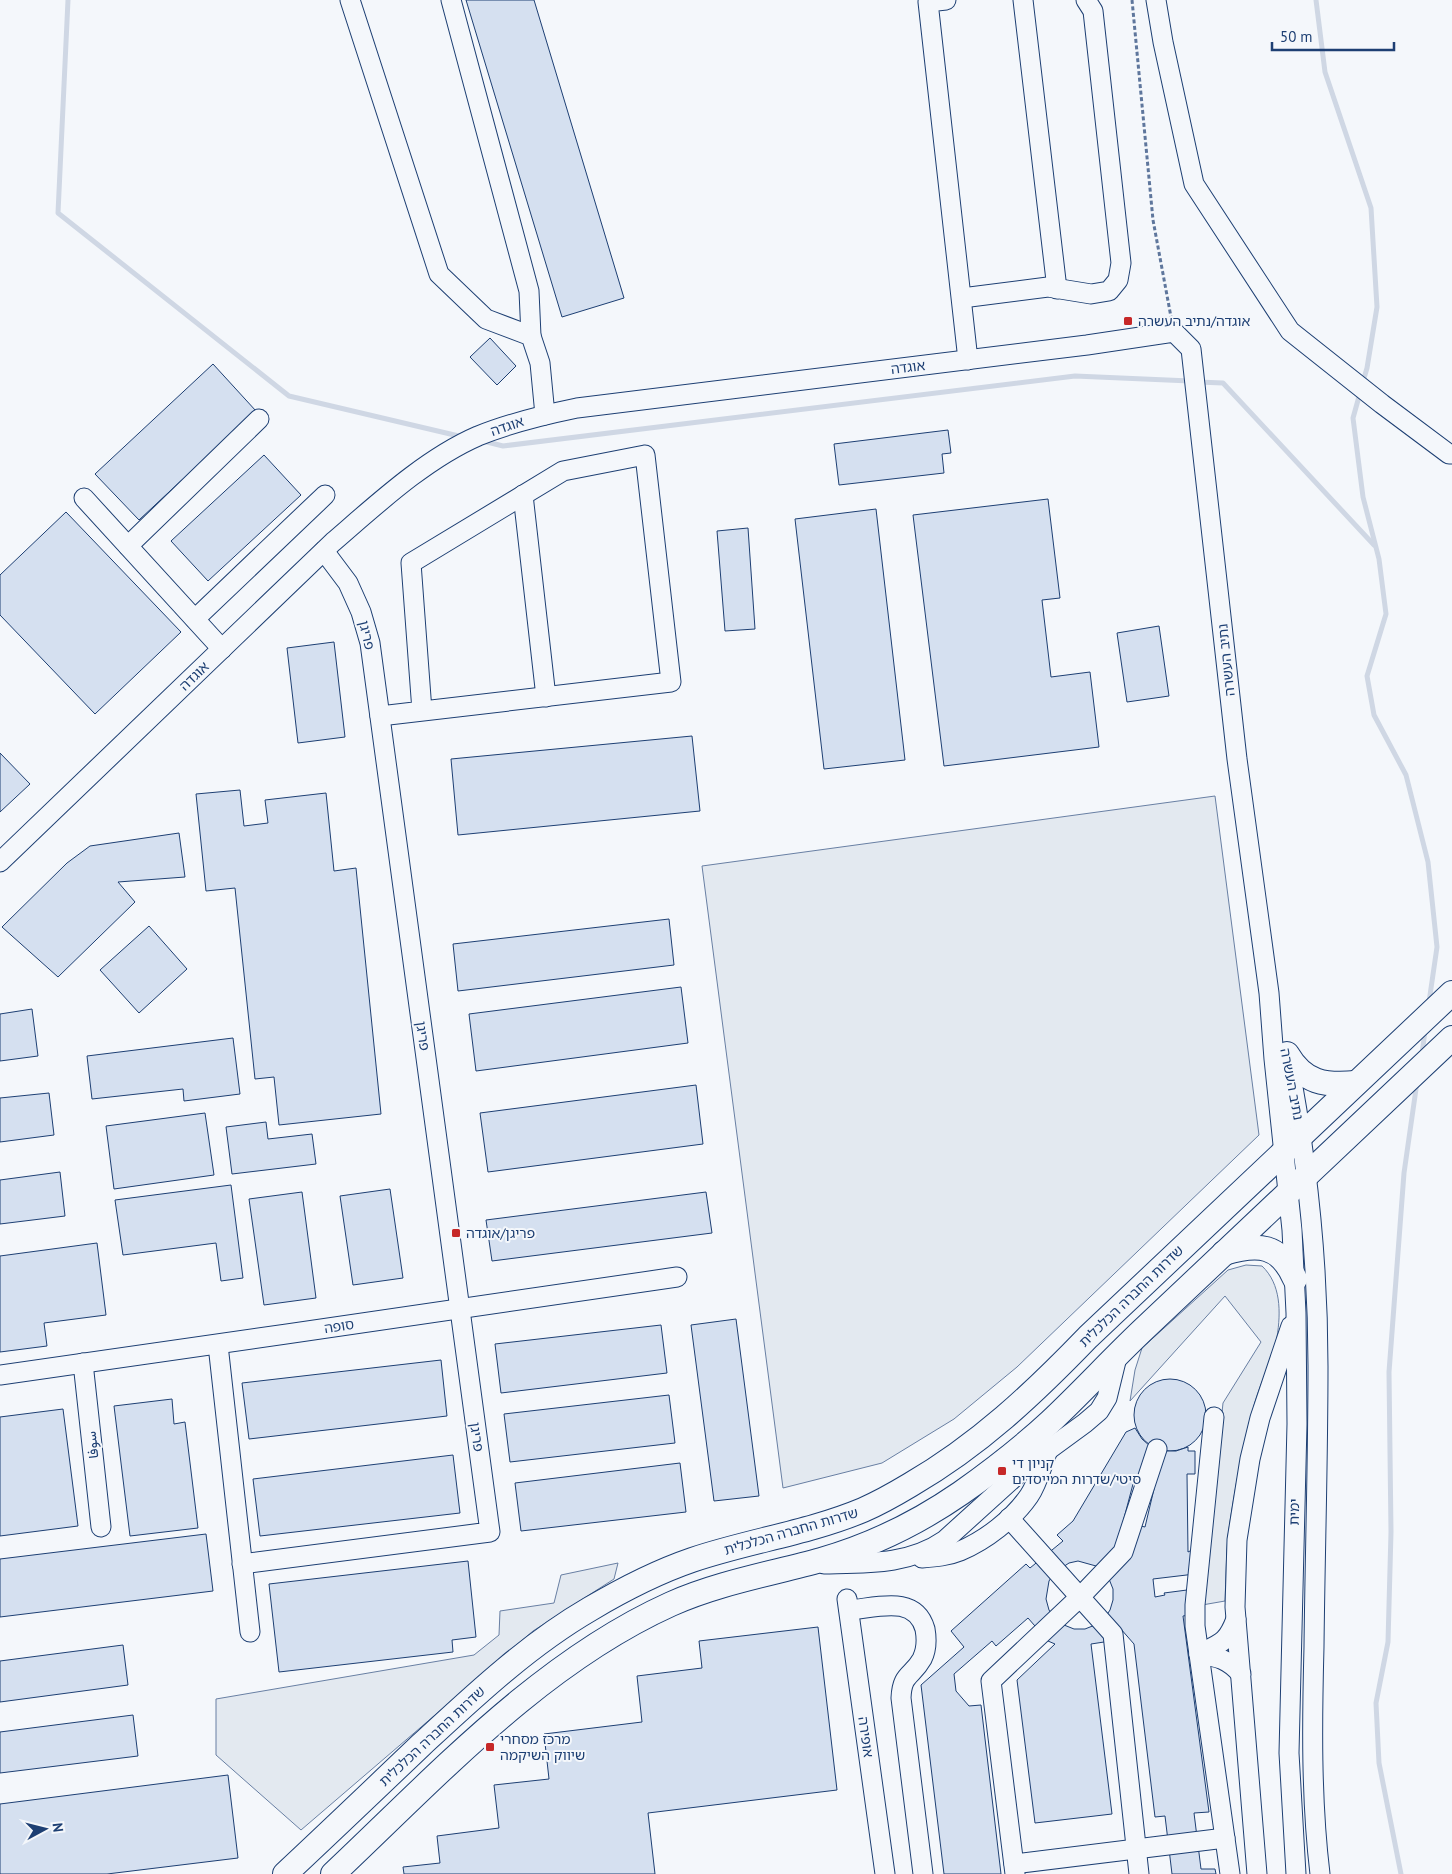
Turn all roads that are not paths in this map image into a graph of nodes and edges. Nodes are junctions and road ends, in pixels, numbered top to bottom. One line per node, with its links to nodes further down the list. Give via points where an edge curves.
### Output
1 (350, 0): 10 (street, via 439,274 486,319)
2 (451, 0): 10 (street, via 529,291)
3 (946, 0): 8 (street, via 928,2)
4 (1023, 0): 7 (street)
5 (1086, 0): 7 (street, via 1093,11 1121,263 1118,280 1109,292 1091,294)
6 (1156, 0): 14 (street, via 1194,184 1290,331 1370,395)
7 (1056, 289): 8 (street, via 1048,287)
8 (962, 298): 11 (street)
9 (1174, 332): 11 (street, אוגדה); 27 (street, נתיב העשרה, via 1191,349 1237,759)
10 (531, 336): 12 (street, via 540,363)
11 (968, 360): 12 (street, אוגדה, via 577,408)
12 (545, 415): 19 (street, אוגדה, via 477,437 428,464 382,499)
13 (259, 419): 18 (street)
14 (1452, 454)
15 (523, 495): 22 (street); 22 (street, via 564,471 645,455 671,682); 23 (street, via 410,563)
16 (325, 496): 20 (street)
17 (84, 498): 18 (street)
18 (128, 546): 20 (street)
19 (324, 551): 21 (street, אוגדה); 24 (street, פריגן, via 348,583 361,612 370,643)
20 (194, 619): 21 (street)
21 (222, 649): 25 (street, אוגדה)
22 (546, 697): 23 (street)
23 (422, 711): 24 (street)
24 (380, 716): 37 (street, פריגן)
25 (0, 862)
26 (1452, 993): 30 (main road, שדרות החברה הכלכלית)
27 (1269, 994): 29 (street, נתיב העשרה); 31 (street, נתיב העשרה, via 1274,1059)
28 (1452, 1038): 32 (main road)
29 (1287, 1054): 30 (main road, via 1312,1080 1339,1085); 31 (street, נתיב העשרה)
30 (1356, 1083): 31 (main road, שדרות החברה הכלכלית)
31 (1293, 1143): 32 (street, נתיב העשרה); 33 (street, ימית); 59 (main road, שדרות החברה הכלכלית, via 1003,1420 941,1467 865,1509 814,1528 692,1560 589,1609 525,1654 461,1708)
32 (1307, 1175): 33 (main road); 67 (street, ימית, via 1318,1365 1313,1727)
33 (1289, 1192): 34 (main road); 36 (street, ימית)
34 (1224, 1253): 36 (main road, via 1254,1247 1272,1250 1289,1265); 40 (main road)
35 (677, 1277): 37 (street, סופה)
36 (1295, 1279): 38 (street, ימית)
37 (459, 1308): 39 (street, סופה); 49 (street, פריגן, via 490,1532)
38 (1296, 1313): 52 (street, via 1271,1384 1250,1459 1237,1540); 66 (street, ימית, via 1297,1424 1289,1753)
39 (218, 1344): 41 (street, סופה); 49 (street)
40 (1118, 1353): 45 (street, via 1107,1398 1099,1411); 50 (main road, via 1052,1420 959,1495 879,1539)
41 (84, 1363): 42 (street, סופה); 47 (street, سوفا)
42 (0, 1375)
43 (1214, 1416): 54 (street, via 1195,1605)
44 (1157, 1449): 51 (street, via 1123,1552)
45 (1048, 1450): 46 (street, via 1030,1495); 48 (street, via 1005,1484 945,1540 932,1549)
46 (1009, 1518): 48 (street, via 960,1551); 51 (street)
47 (101, 1527)
48 (896, 1561): 50 (street)
49 (242, 1564): 53 (street)
50 (801, 1565): 60 (main road, via 703,1591 670,1604 606,1638 545,1680 483,1733)
51 (1080, 1597): 57 (street, via 1113,1634); 58 (street, via 991,1681)
52 (1236, 1619): 54 (street, via 1230,1634 1221,1643); 55 (street)
53 (250, 1632)
54 (1199, 1654): 55 (street, via 1228,1661); 56 (street)
55 (1241, 1674): 65 (street)
56 (1225, 1838): 57 (street); 64 (street)
57 (1136, 1849): 58 (street); 63 (street)
58 (1015, 1869)
59 (285, 1874)
60 (333, 1874)
61 (885, 1874): 62 (street, אופירה, via 848,1605 910,1608 922,1621 927,1638 921,1661 901,1686)
62 (923, 1874)
63 (1139, 1874)
64 (1230, 1874)
65 (1257, 1874)
66 (1296, 1874)
67 (1320, 1874)

